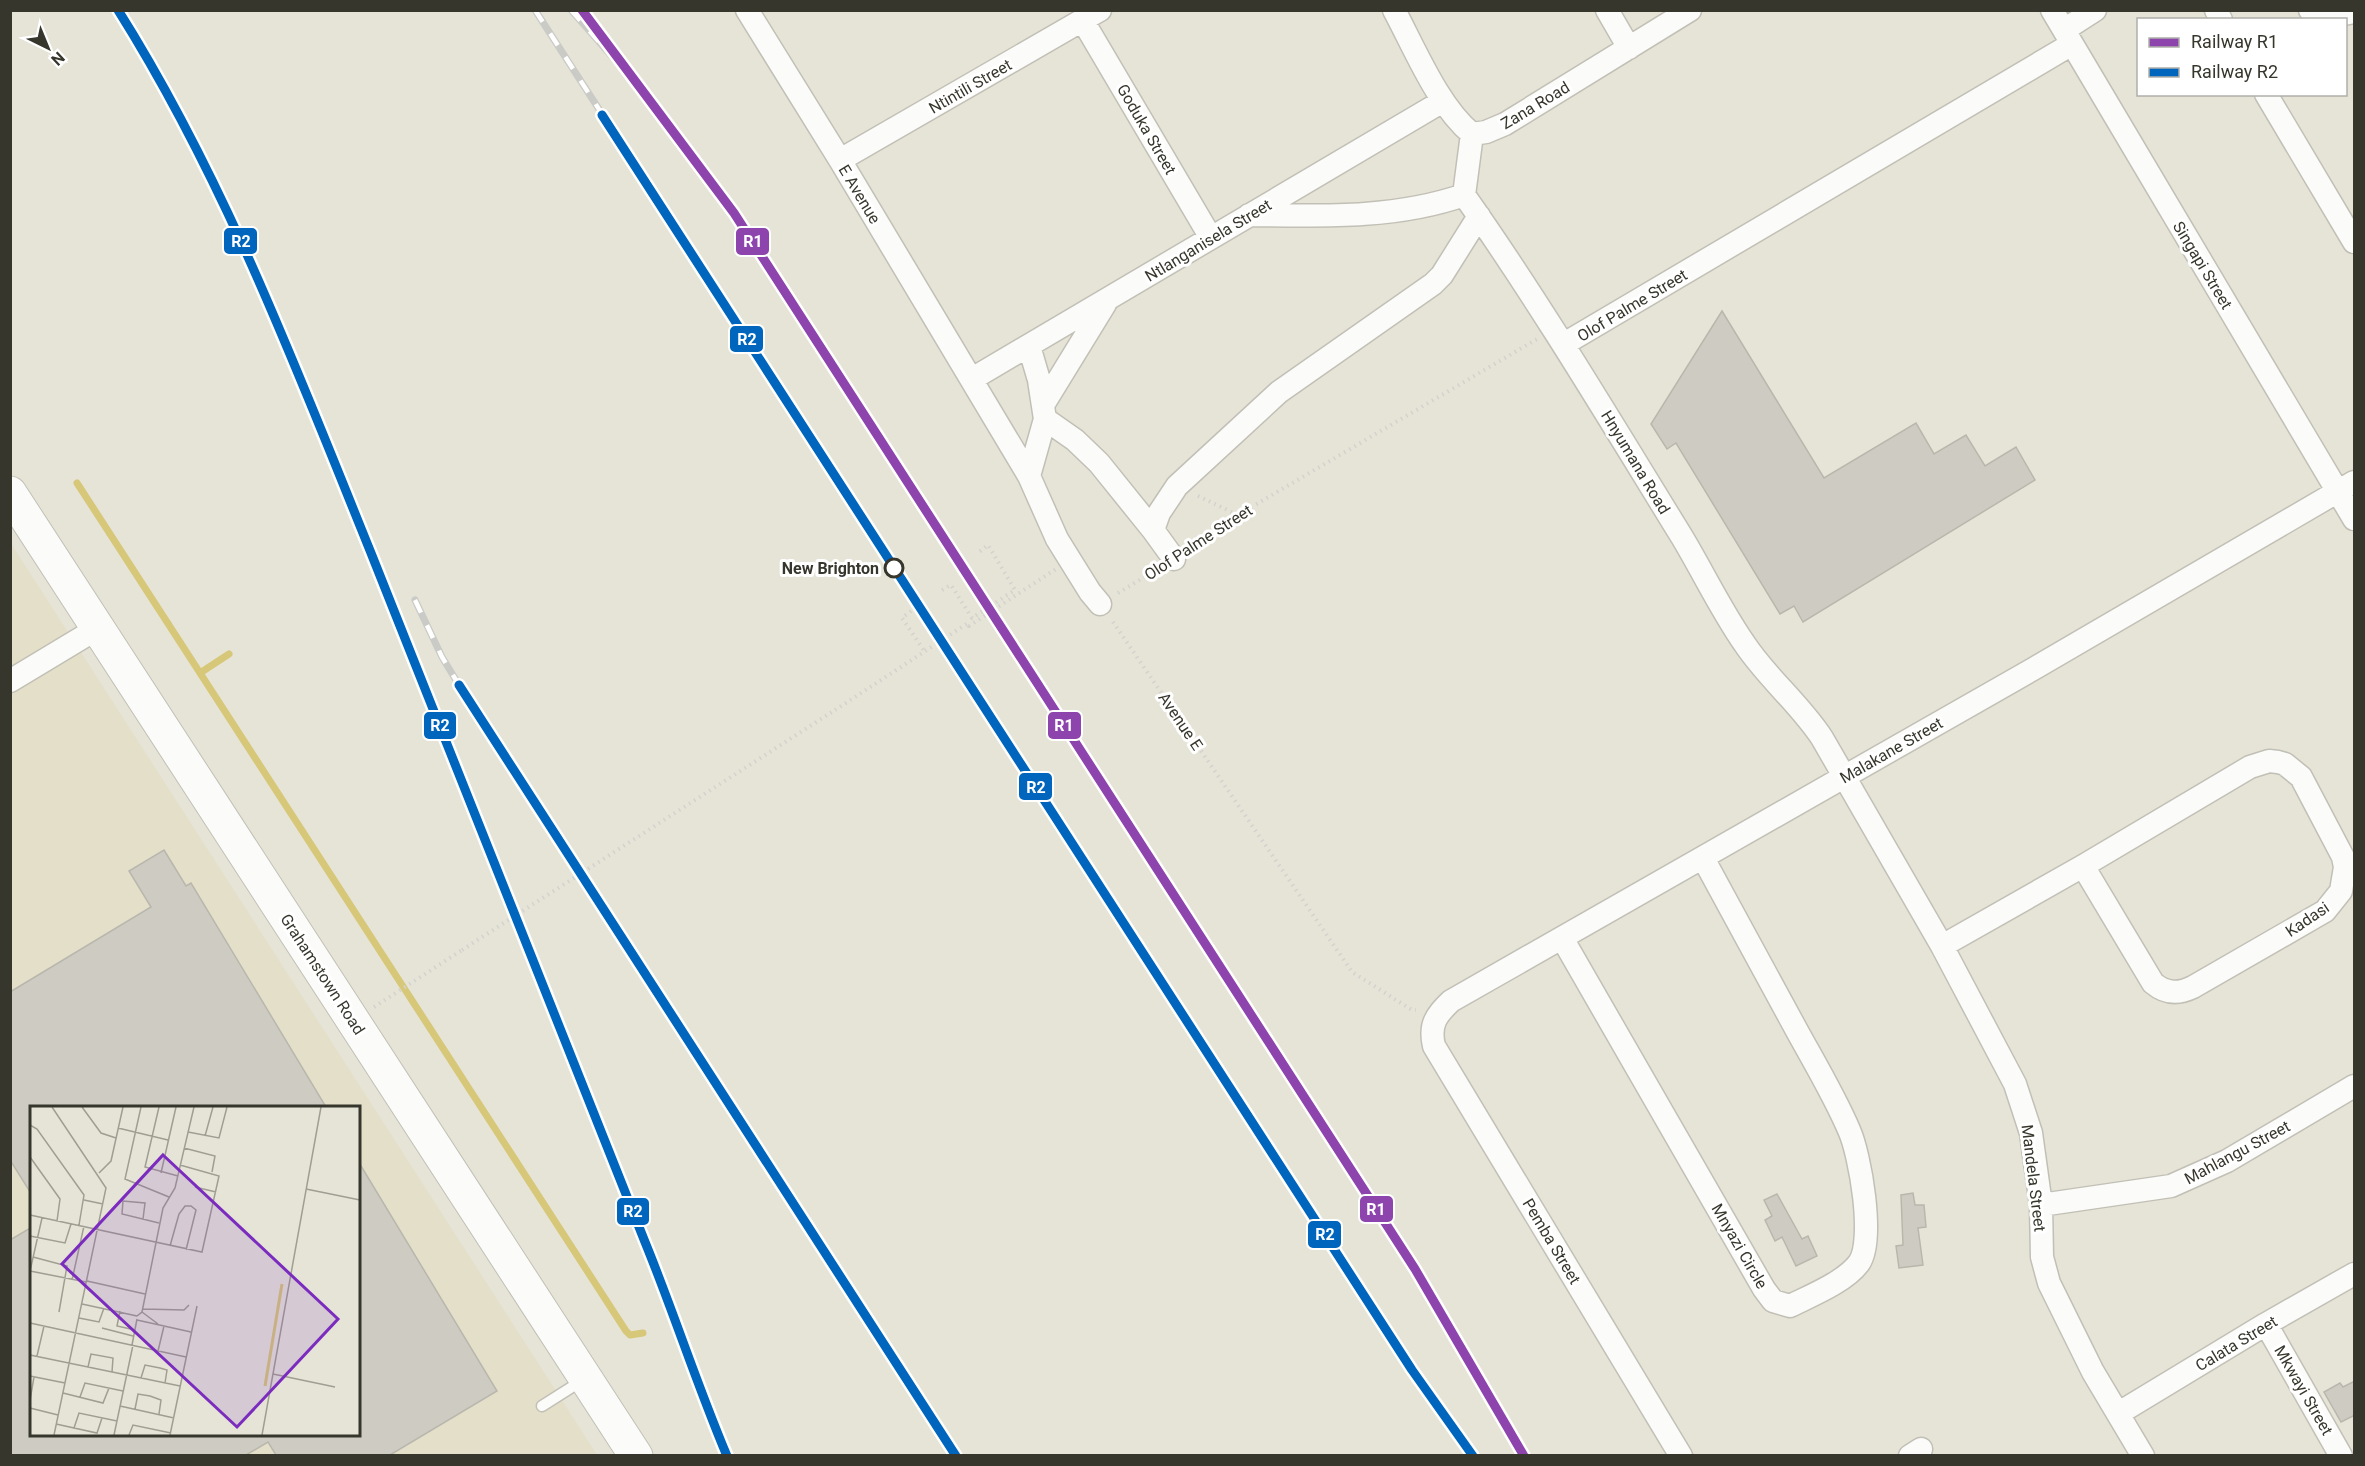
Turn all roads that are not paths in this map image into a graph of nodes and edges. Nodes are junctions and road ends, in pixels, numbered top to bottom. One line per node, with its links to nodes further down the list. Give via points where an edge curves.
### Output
1 (747, 10): 15 (street, E Avenue)
2 (1394, 10): 13 (street)
3 (1607, 10): 11 (street)
4 (1690, 10): 11 (street, Zana Road)
5 (2052, 10): 10 (street, Singapi Street)
6 (2095, 10): 10 (street, Olof Palme Street)
7 (2310, 10): 8 (street, via 2329,18)
8 (2355, 12)
9 (1092, 16): 15 (street, Ntintili Street); 19 (street, Goduka Street)
10 (2068, 37): 22 (street, Olof Palme Street); 27 (street, Singapi Street)
11 (1629, 48): 14 (street, Zana Road, via 1505,124)
12 (2267, 96): 20 (street)
13 (1443, 101): 14 (street); 17 (street, Ntlanganisela Street)
14 (1472, 134): 16 (street)
15 (840, 160): 24 (street, E Avenue)
16 (1464, 195): 17 (street, via 1442,203 1379,213); 18 (street, Hnyumana Road)
17 (1248, 215): 19 (street, Ntlanganisela Street)
18 (1479, 216): 22 (street, Hnyumana Road); 30 (street, via 1433,284 1279,392 1177,486 1158,513)
19 (1210, 238): 21 (street, Ntlanganisela Street)
20 (2355, 242)
21 (1106, 302): 23 (street, Ntlanganisela Street); 25 (street)
22 (1564, 344): 35 (street, Hnyumana Road, via 1743,642 1764,671 1810,719)
23 (1029, 346): 24 (street, Ntlanganisela Street); 25 (street)
24 (972, 379): 26 (street)
25 (1044, 412): 26 (street); 30 (street, via 1099,463)
26 (1029, 476): 32 (street, via 1057,539)
27 (2346, 487): 29 (street, Singapi Street); 35 (street, Malakane Street)
28 (10, 494): 33 (main road, Grahamstown Road)
29 (2355, 519)
30 (1153, 530): 31 (street)
31 (1174, 559)
32 (1100, 604)
33 (98, 628): 34 (street); 45 (main road, Grahamstown Road)
34 (10, 681)
35 (1844, 777): 36 (street, Malakane Street); 39 (street, Mandela Street)
36 (1703, 858): 38 (street, Malakane Street); 38 (street, Mnyazi Circle, via 1825,1083 1855,1148 1866,1216 1864,1250 1859,1263 1823,1290 1790,1306 1773,1301 1764,1289)
37 (2083, 866): 37 (street, Kadasi, via 2153,983 2175,993 2193,987 2325,911 2341,891 2345,867 2301,777 2285,764 2269,761 2250,767); 39 (street, Kadasi)
38 (1562, 938): 40 (street, Malakane Street, via 1451,1001)
39 (1942, 946): 42 (street, Mandela Street, via 2015,1084 2031,1133)
40 (1435, 1018): 49 (street, Pemba Street, via 1431,1035 1434,1046)
41 (2355, 1086): 42 (street, Mahlangu Street, via 2227,1161 2171,1186)
42 (2041, 1205): 47 (street, Mandela Street, via 2042,1257 2049,1283)
43 (2355, 1275): 44 (street, Calata Street)
44 (2266, 1324): 47 (street, Calata Street); 51 (street, Mkwayi Street)
45 (586, 1378): 46 (lane); 48 (main road, Grahamstown Road)
46 (542, 1406)
47 (2119, 1413): 50 (street, Mandela Street)
48 (636, 1455)
49 (1681, 1455)
50 (2143, 1455)
51 (2341, 1455)

